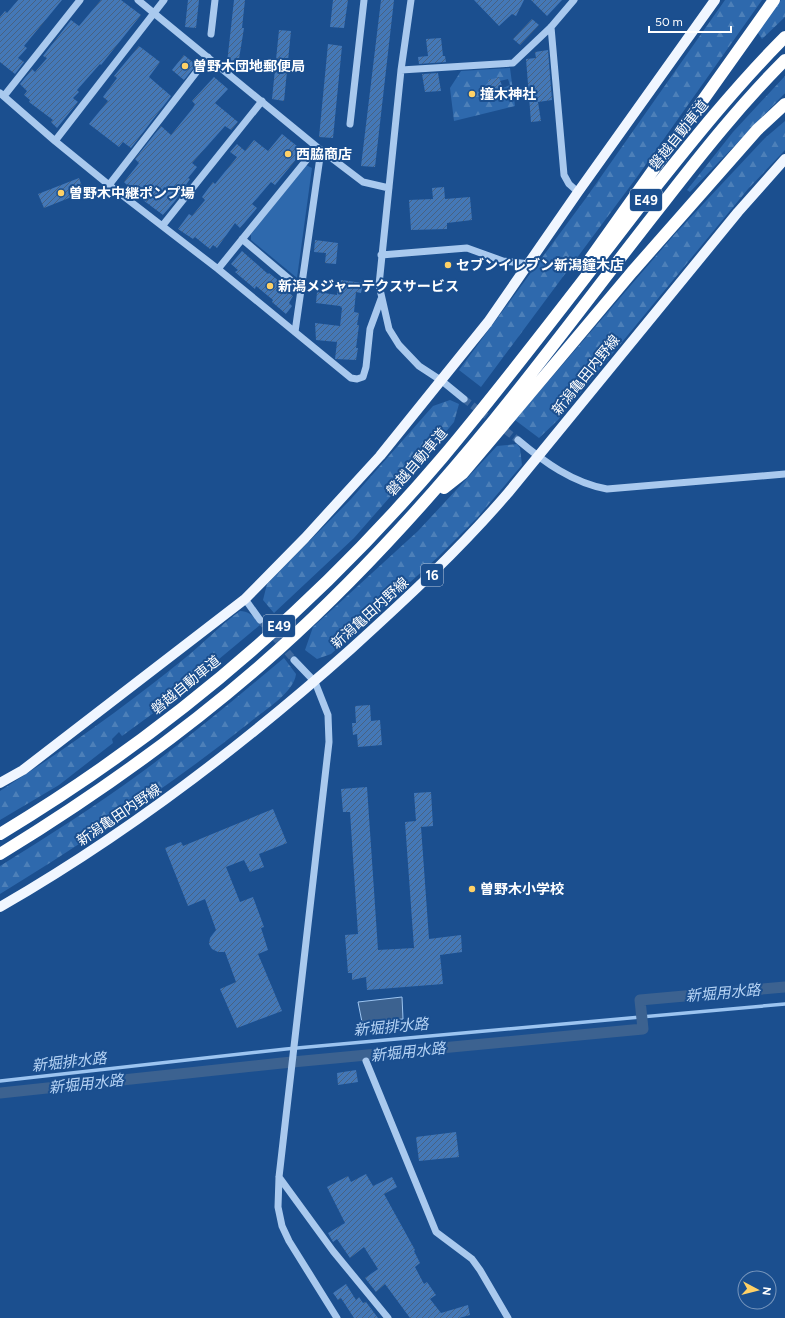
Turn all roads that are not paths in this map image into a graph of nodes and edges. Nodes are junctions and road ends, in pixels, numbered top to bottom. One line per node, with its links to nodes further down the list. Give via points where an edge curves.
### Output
1 (80, 0): 17 (street)
2 (138, 0): 10 (street)
3 (164, 0): 10 (street)
4 (215, 0): 12 (street)
5 (364, 0): 21 (street)
6 (411, 0): 16 (street)
7 (574, 0): 11 (street)
8 (715, 0): 28 (main road)
9 (774, 0): 37 (highway)
10 (155, 14): 14 (street); 23 (street)
11 (551, 27): 16 (street, via 514,63); 28 (street, via 564,174 569,184)
12 (211, 34)
13 (785, 37): 37 (highway, 磐越自動車道 / E49, via 731,95 664,176)
14 (208, 57): 18 (street); 26 (street)
15 (785, 60): 43 (highway, E49, via 708,147 499,414)
16 (401, 70): 27 (street)
17 (2, 94): 23 (street)
18 (262, 101): 24 (street); 29 (street)
19 (785, 104): 22 (highway)
20 (785, 109): 22 (highway)
21 (350, 124)
22 (758, 130): 43 (highway, via 632,272 463,473)
23 (55, 141): 26 (street)
24 (319, 148): 27 (street, via 363,182); 30 (street); 34 (street)
25 (785, 159): 41 (main road, 新潟亀田内野線 / 16, via 738,212)
26 (109, 185): 29 (street)
27 (389, 188): 31 (street)
28 (578, 192): 32 (main road)
29 (163, 226): 33 (street)
30 (242, 239): 33 (street); 34 (street)
31 (381, 255): 32 (street, via 467,248 504,261); 35 (street)
32 (529, 264): 38 (main road)
33 (218, 269): 36 (street)
34 (301, 290): 36 (street)
35 (381, 299): 36 (street, via 370,329 366,367 363,376 357,379 351,378); 38 (street, via 389,329 399,345 419,366)
36 (295, 332)
37 (514, 368): 49 (highway, 磐越自動車道 / E49, via 406,498 321,587 265,638 193,700 106,766)
38 (442, 381): 39 (street); 44 (main road, via 380,456 306,538)
39 (464, 399)
40 (518, 440): 41 (street)
41 (538, 456): 42 (street, via 565,474 607,489); 47 (main road, 新潟亀田内野線 / 16, via 479,527 444,563)
42 (785, 474)
43 (419, 509): 50 (highway, E49, via 277,651 214,704 116,779)
44 (245, 599): 45 (street); 48 (main road, via 23,770)
45 (260, 620)
46 (294, 660): 47 (street)
47 (315, 682): 51 (main road, 新潟亀田内野線 / 16, via 152,810 90,852); 53 (street, via 328,715 329,742)
48 (0, 783)
49 (0, 834)
50 (0, 854)
51 (0, 907)
52 (366, 1061): 56 (street, via 436,1232 472,1259)
53 (279, 1177): 54 (street, via 278,1207 282,1226); 55 (street, via 333,1251)
54 (337, 1318)
55 (388, 1318)
56 (508, 1318)

